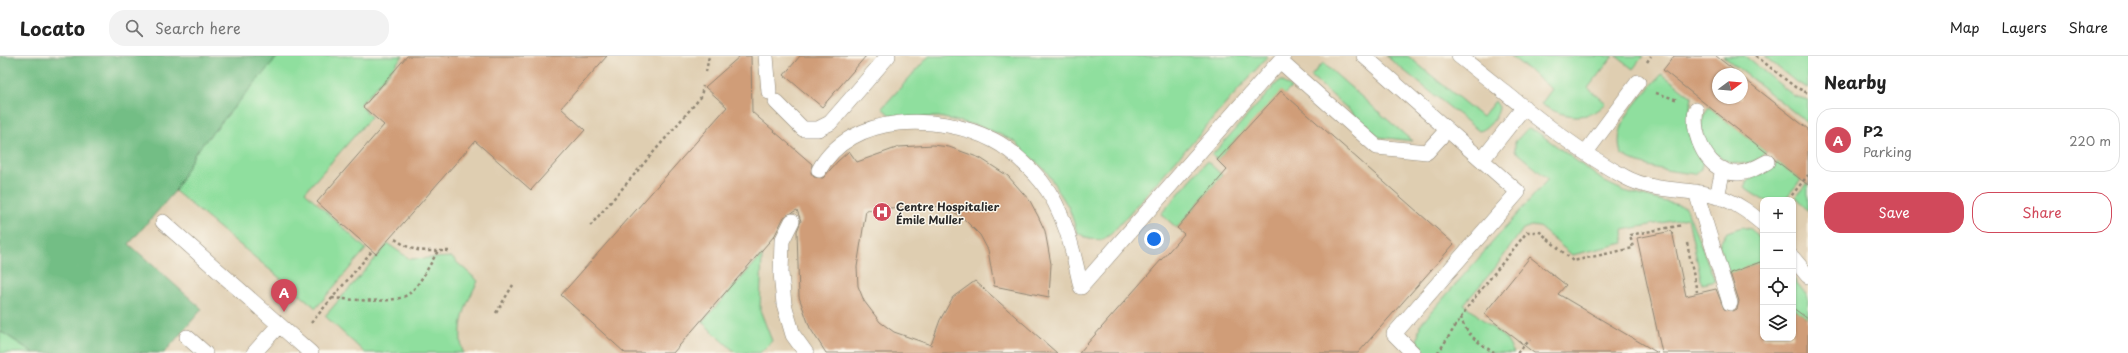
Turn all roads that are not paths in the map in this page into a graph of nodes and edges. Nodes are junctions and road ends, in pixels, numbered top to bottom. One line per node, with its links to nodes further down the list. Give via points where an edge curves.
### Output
1 (766, 56): 9 (lane, via 772,97 804,129 818,129)
2 (888, 56): 9 (lane)
3 (1364, 56): 10 (lane)
4 (1459, 56): 8 (lane)
5 (1282, 58): 10 (lane, via 1377,147 1427,152); 11 (lane, via 1081,288 1070,240 1058,209 1042,182 1024,163 994,140 971,130 939,124 902,123 871,128)
6 (1638, 82): 12 (lane)
7 (1691, 106): 15 (lane, via 1700,145 1708,158)
8 (1524, 107): 12 (lane); 13 (lane)
9 (830, 122): 11 (lane)
10 (1447, 130): 13 (lane)
11 (846, 140): 16 (lane, via 824,160)
12 (1586, 152): 17 (lane, via 1626,178 1651,187)
13 (1482, 160): 31 (lane, via 1518,192 1394,334)
14 (1767, 162): 15 (lane, via 1752,170 1738,173)
15 (1723, 169): 18 (lane)
16 (819, 170)
17 (1696, 192): 18 (lane); 24 (lane)
18 (1717, 197): 20 (lane, via 1748,211)
19 (792, 220): 30 (lane, via 782,241 783,296 793,335)
20 (1760, 221)
21 (162, 222): 25 (lane)
22 (1796, 262): 23 (lane)
23 (1808, 276)
24 (1730, 303)
25 (279, 325): 28 (lane); 29 (lane)
26 (187, 337): 27 (lane)
27 (205, 353)
28 (254, 353)
29 (311, 353)
30 (806, 353)
31 (1413, 353)

